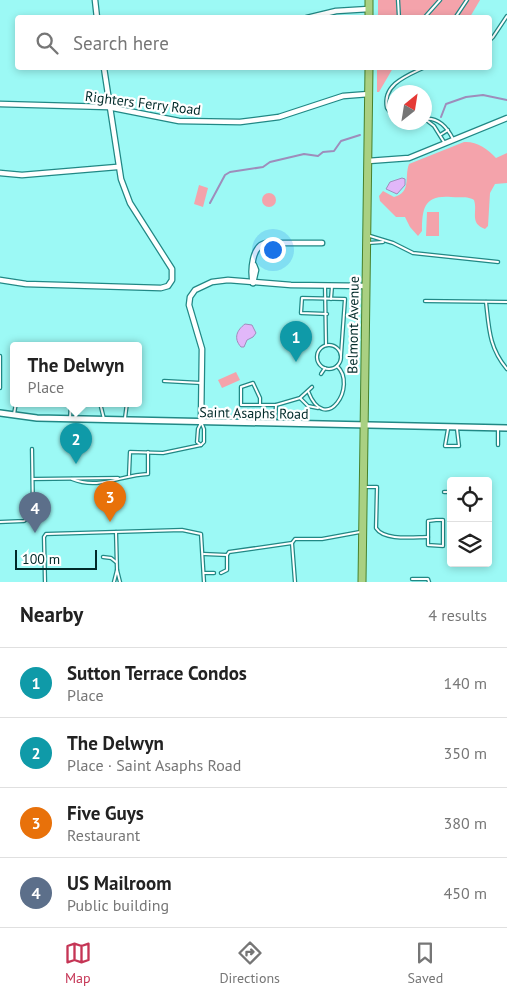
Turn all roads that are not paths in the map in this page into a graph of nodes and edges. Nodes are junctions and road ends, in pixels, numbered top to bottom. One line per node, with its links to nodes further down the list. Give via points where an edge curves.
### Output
1 (95, 0): 7 (street)
2 (369, 0): 6 (main road)
3 (398, 0): 9 (lane)
4 (440, 0): 10 (lane)
5 (467, 0): 11 (lane)
6 (369, 14): 8 (street, via 336,11)
7 (97, 15)
8 (319, 15)
9 (399, 15)
10 (427, 15)
11 (457, 15)
12 (507, 16): 13 (lane)
13 (503, 23): 14 (lane); 15 (lane)
14 (507, 25)
15 (492, 37)
16 (104, 70): 22 (street)
17 (369, 70): 20 (main road, Belmont Avenue)
18 (419, 70): 19 (lane)
19 (394, 85)
20 (369, 94): 22 (street, Righters Ferry Road, via 353,94 279,117 249,122 179,121); 30 (main road, Belmont Avenue)
21 (0, 104): 22 (street, Righters Ferry Road)
22 (108, 107): 31 (street)
23 (507, 118): 28 (street)
24 (432, 119): 26 (lane)
25 (432, 126): 27 (lane)
26 (448, 130): 27 (lane); 28 (lane)
27 (440, 135): 29 (lane)
28 (453, 140): 29 (street)
29 (445, 143): 30 (street, via 403,159)
30 (368, 161): 33 (main road, Belmont Avenue)
31 (117, 167): 32 (street); 38 (street, via 130,203 172,269 171,282 166,287 26,284)
32 (0, 173)
33 (367, 233): 34 (lane); 36 (main road, Belmont Avenue)
34 (385, 242): 36 (lane); 37 (lane, via 414,253)
35 (322, 243): 39 (street, via 261,244 255,250)
36 (367, 243): 42 (main road, Belmont Avenue)
37 (498, 262)
38 (0, 280)
39 (253, 282): 40 (street); 57 (street, via 217,281 201,286 191,294 190,309 202,349)
40 (325, 286): 41 (street); 43 (lane)
41 (332, 286): 42 (street); 44 (lane)
42 (366, 286): 77 (main road, Belmont Avenue)
43 (326, 298): 44 (lane); 48 (lane); 48 (lane, via 302,298 301,313)
44 (331, 299): 50 (lane, via 344,299)
45 (425, 301): 46 (lane)
46 (486, 302): 47 (lane); 54 (lane, via 490,339)
47 (507, 302)
48 (327, 314): 49 (lane)
49 (326, 345): 50 (lane, via 336,347); 53 (lane, via 319,350 317,358)
50 (341, 355): 52 (lane)
51 (0, 356): 59 (lane)
52 (337, 366): 53 (lane); 69 (lane, via 343,374 342,398 335,407)
53 (325, 368): 55 (lane)
54 (507, 369)
55 (321, 374)
56 (164, 381): 57 (lane)
57 (202, 383): 75 (street)
58 (312, 387): 60 (lane)
59 (0, 388)
60 (308, 392): 61 (lane); 69 (lane)
61 (300, 398): 62 (lane); 69 (lane, via 308,406)
62 (276, 404): 63 (lane); 76 (lane)
63 (260, 405): 63 (lane, via 241,405 241,387 253,383)
64 (15, 407): 71 (lane)
65 (72, 407): 72 (lane)
66 (78, 407): 72 (lane)
67 (101, 407): 73 (lane)
68 (127, 407): 74 (lane)
69 (318, 408)
70 (0, 413): 71 (street, Saint Asaphs Road)
71 (14, 416): 72 (street, Saint Asaphs Road)
72 (73, 419): 73 (street, Saint Asaphs Road)
73 (104, 420): 74 (street, Saint Asaphs Road)
74 (125, 421): 75 (street, Saint Asaphs Road)
75 (201, 422): 76 (street, Saint Asaphs Road); 82 (lane, via 204,442); 82 (lane, via 197,442)
76 (275, 425): 77 (street, Saint Asaphs Road)
77 (364, 426): 78 (street, Saint Asaphs Road); 90 (main road, Belmont Avenue)
78 (448, 426): 79 (street, Saint Asaphs Road); 79 (lane, via 445,446 459,446)
79 (457, 427): 80 (street, Saint Asaphs Road)
80 (498, 428): 81 (street, Saint Asaphs Road); 83 (lane)
81 (507, 428)
82 (201, 445): 85 (lane)
83 (498, 445)
84 (32, 449): 88 (lane)
85 (148, 452): 86 (lane, via 130,452); 86 (lane, via 148,474)
86 (129, 475): 87 (lane)
87 (119, 478): 89 (lane); 89 (lane, via 97,484)
88 (33, 479): 89 (lane); 91 (lane, via 32,517 24,521)
89 (72, 479)
90 (363, 487): 93 (main road, Belmont Avenue); 94 (lane, via 377,487 376,528 379,533)
91 (0, 522)
92 (116, 531): 96 (lane, via 182,530 201,534); 99 (lane); 105 (lane, via 46,534)
93 (362, 532): 95 (lane, via 322,539 295,539); 110 (main road, Belmont Avenue)
94 (428, 537): 94 (lane, via 428,546 443,546 443,520 428,521)
95 (292, 543): 97 (lane, via 250,547); 109 (lane)
96 (203, 554): 97 (lane); 101 (lane)
97 (227, 555): 103 (lane, via 227,568)
98 (103, 557): 99 (lane)
99 (116, 562): 100 (lane)
100 (117, 570): 106 (lane); 107 (lane)
101 (204, 573): 102 (lane); 108 (lane)
102 (214, 573)
103 (221, 573)
104 (412, 579): 111 (lane, via 428,579)
105 (45, 582)
106 (114, 582)
107 (120, 582)
108 (204, 582)
109 (295, 582)
110 (362, 582)
111 (429, 582)

